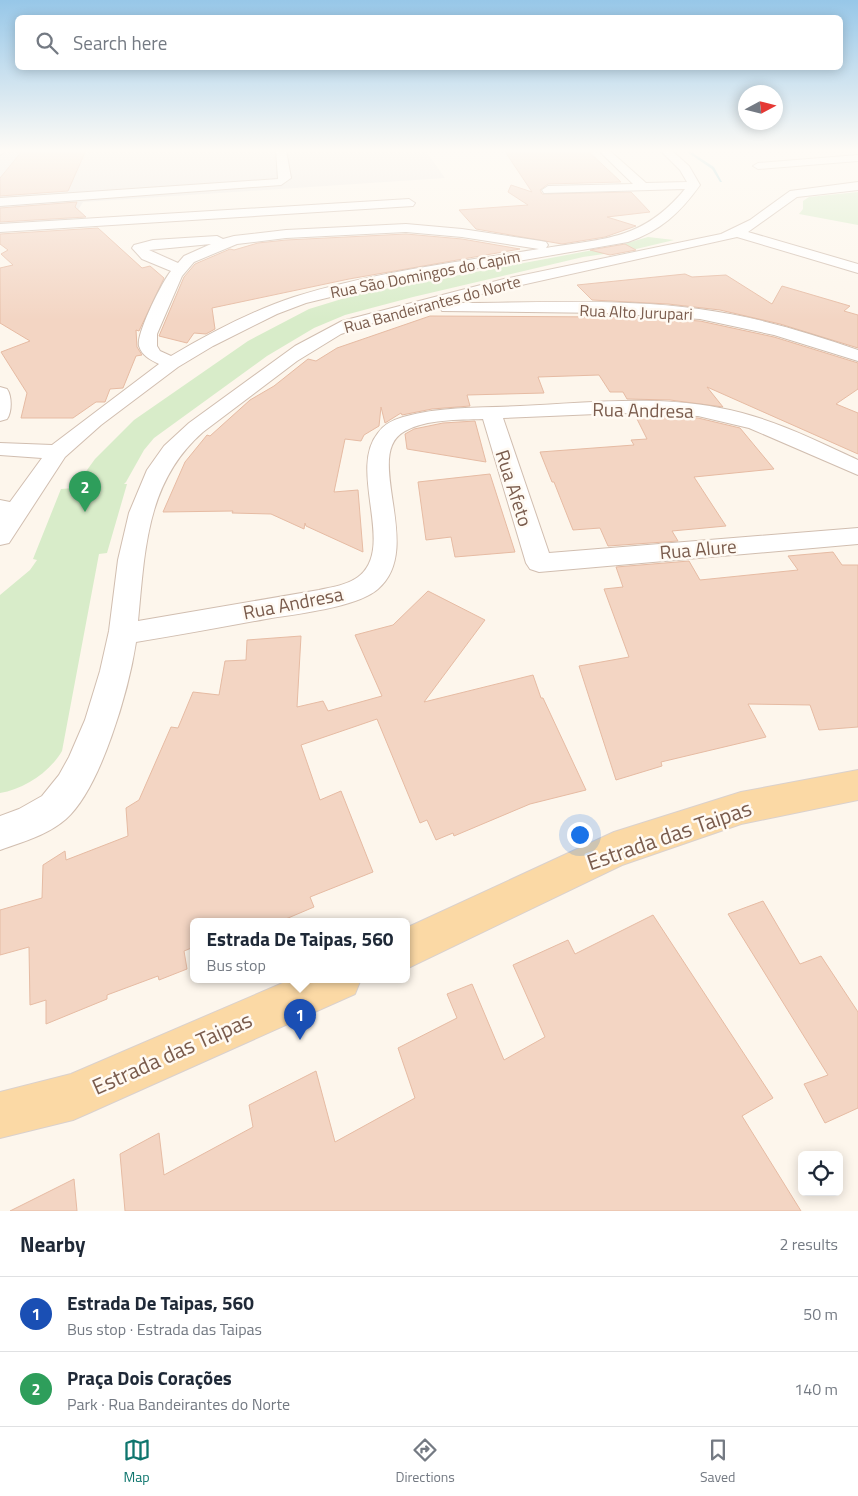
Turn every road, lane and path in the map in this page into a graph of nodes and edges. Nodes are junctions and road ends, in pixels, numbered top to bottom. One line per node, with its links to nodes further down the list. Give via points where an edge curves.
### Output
1 (352, 207): 4 (street)
2 (676, 207): 7 (street, Rua São Domingos do Capim, via 646,232)
3 (776, 207): 5 (street, Rua Bandeirantes do Norte)
4 (0, 228)
5 (737, 233): 9 (street); 10 (street, Rua Bandeirantes do Norte, via 544,274)
6 (234, 240): 7 (street, via 406,228 462,232); 8 (street, via 198,254); 8 (street, via 153,244 139,248 147,256)
7 (563, 249): 12 (street, Rua São Domingos do Capim, via 380,280 300,300 215,338)
8 (180, 269): 12 (street, via 148,334 148,346 154,354)
9 (858, 269)
10 (409, 308): 11 (street, Rua Alto Jurupari, via 601,309 699,314 756,325); 23 (street, Rua Bandeirantes do Norte, via 360,321 322,337 283,361 195,428 172,451 154,478 140,517 131,561)
11 (858, 356)
12 (172, 363): 17 (street, Rua São Domingos do Capim)
13 (0, 392): 15 (street)
14 (491, 413): 18 (street, Rua Andresa, via 642,408 719,413 767,428); 22 (street, Rua Afeto); 23 (street, Rua Andresa, via 398,426 381,442 376,460 385,529 384,562 370,582 350,592 318,600)
15 (0, 415)
16 (0, 449): 17 (street)
17 (57, 452): 19 (street, Rua São Domingos do Capim)
18 (858, 468)
19 (8, 509): 20 (street)
20 (0, 536)
21 (858, 536): 22 (street, Rua Alure)
22 (539, 563)
23 (123, 634): 25 (street, via 109,691 85,763 59,803 28,824)
24 (858, 785): 26 (main road, Estrada das Taipas, via 741,808 614,850)
25 (0, 833)
26 (410, 947)
27 (331, 983): 28 (main road, Estrada das Taipas, via 73,1097)
28 (0, 1115)

